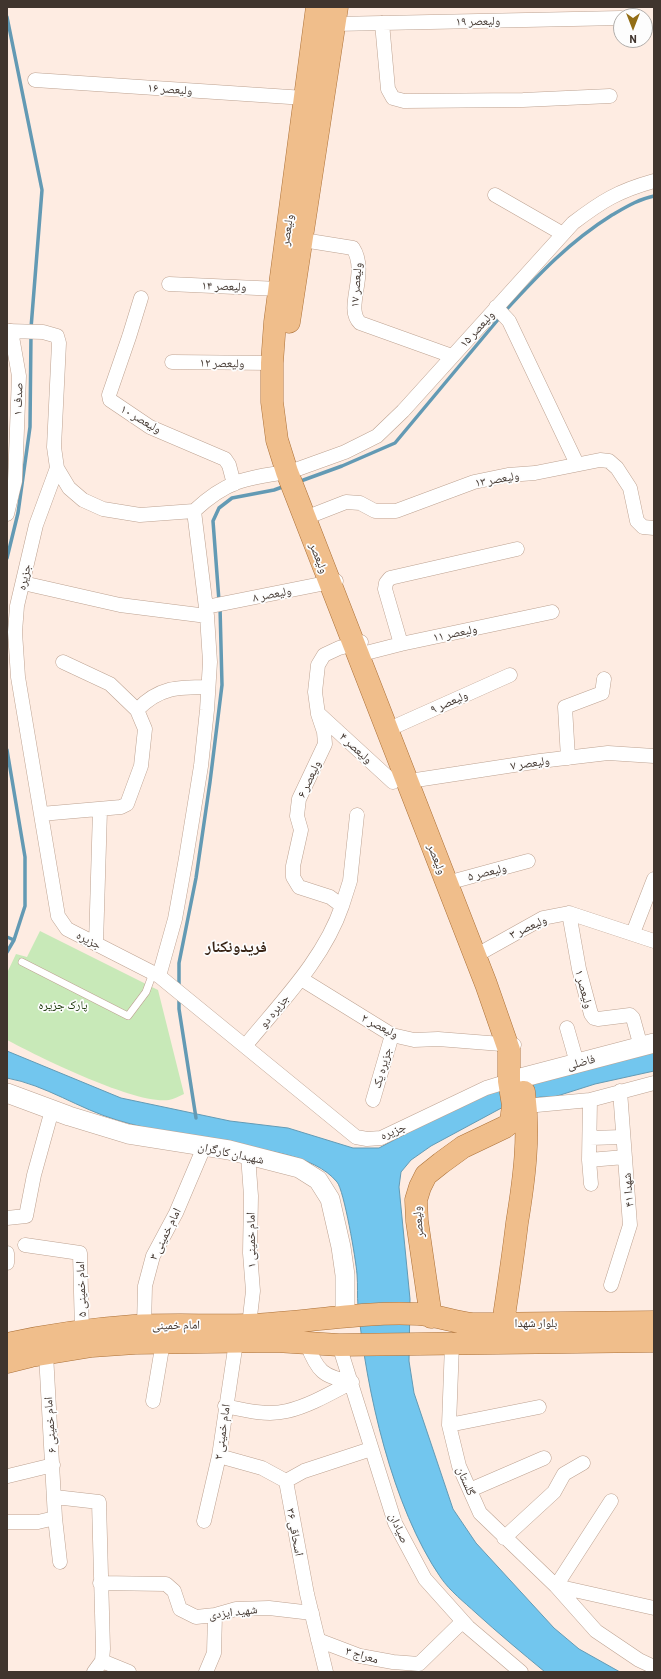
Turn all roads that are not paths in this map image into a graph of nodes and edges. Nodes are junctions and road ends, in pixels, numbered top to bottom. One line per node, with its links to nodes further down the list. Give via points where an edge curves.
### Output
1 (317, 7): 7 (main road, ولیعصر)
2 (336, 16): 4 (street, ولیعصر ۱۹); 11 (main road, ولیعصر)
3 (613, 18): 4 (street, ولیعصر ۱۹)
4 (382, 23): 6 (street, via 388,89 394,98 404,101 523,100)
5 (35, 80): 7 (street, ولیعصر ۱۶)
6 (610, 96)
7 (305, 98): 13 (main road, ولیعصر)
8 (654, 181): 10 (street, ولیعصر ۱۵, via 627,189 601,202)
9 (495, 195): 10 (street)
10 (563, 234): 15 (street, ولیعصر ۱۵)
11 (303, 240): 17 (street, ولیعصر ۱۷, via 353,248 359,266 353,310 360,323); 22 (main road, ولیعصر, via 287,332 280,402)
12 (169, 284): 13 (street, ولیعصر ۱۴)
13 (279, 288): 19 (main road, ولیعصر)
14 (141, 298): 23 (street, ولیعصر ۱۰, via 130,338 109,395 110,400 150,428 225,459)
15 (496, 308): 17 (street, ولیعصر ۱۵); 20 (street, via 508,320)
16 (13, 331): 21 (street, via 43,332 57,336 59,343 54,427); 25 (street, صدف ۱, via 19,376 16,481)
17 (452, 356): 22 (street, ولیعصر ۱۵, via 377,436)
18 (172, 362): 19 (street, ولیعصر ۱۲)
19 (272, 363): 22 (main road, ولیعصر, via 272,402 277,440)
20 (577, 464): 26 (street, ولیعصر ۱۳, via 474,482 396,511 375,511 360,503 346,502); 27 (street, ولیعصر ۱۳, via 609,461 617,468 630,488 637,521 643,527)
21 (57, 468): 24 (street, via 69,488 83,500 103,509 140,515); 30 (street, جزیره, via 36,525)
22 (294, 479): 23 (street, via 249,477); 26 (main road, ولیعصر)
23 (234, 484): 24 (street, via 220,490)
24 (194, 511): 31 (street)
25 (7, 514)
26 (308, 516): 29 (main road, ولیعصر)
27 (654, 528)
28 (517, 550): 33 (street, via 390,578 385,589)
29 (333, 582): 31 (street, ولیعصر ۸, via 228,603); 34 (main road, ولیعصر)
30 (22, 583): 31 (street, ولیعصر ۸, via 120,605); 46 (street, جزیره, via 15,632 18,678)
31 (208, 610): 38 (street)
32 (552, 612): 33 (street, ولیعصر ۱۱)
33 (401, 644): 34 (street, ولیعصر ۱۱)
34 (360, 649): 40 (street, ولیعصر ۶, via 339,648 324,655 318,665 315,692); 41 (main road, ولیعصر)
35 (63, 662): 39 (street, via 110,684)
36 (510, 675): 41 (street, ولیعصر ۹)
37 (604, 679): 43 (street, via 602,693 565,706)
38 (208, 687): 39 (street, via 178,687 149,698); 58 (street, via 201,766 186,858 175,918)
39 (138, 710): 45 (street, via 145,729 141,766 127,804)
40 (318, 714): 44 (street, ولیعصر ۴); 51 (street, ولیعصر ۶, via 325,744 299,799 297,816 301,830 293,877 299,887 330,896)
41 (391, 728): 44 (main road, ولیعصر)
42 (654, 756): 43 (street, ولیعصر ۷, via 608,753)
43 (568, 758): 44 (street, ولیعصر ۷)
44 (406, 782): 50 (main road, ولیعصر)
45 (100, 810): 46 (street); 55 (street)
46 (41, 814): 55 (street, جزیره, via 58,916 67,929)
47 (356, 815): 51 (street, via 350,881)
48 (528, 862): 50 (street, ولیعصر ۵)
49 (654, 879): 53 (street)
50 (450, 881): 56 (main road, ولیعصر)
51 (342, 906): 59 (street, via 331,932)
52 (569, 913): 53 (street, ولیعصر ۳); 56 (street, ولیعصر ۳, via 543,918); 64 (street, ولیعصر ۱, via 591,1014 598,1019 630,1015)
53 (633, 934): 54 (street, ولیعصر ۳)
54 (654, 941)
55 (96, 944): 58 (street, جزیره)
56 (479, 954): 63 (main road, ولیعصر)
57 (22, 962): 58 (lane, via 128,1016)
58 (156, 975): 62 (street, جزیره)
59 (303, 977): 61 (street, ولیعصر ۲, via 303,980); 62 (street, جزیره دو)
60 (567, 1028): 65 (street)
61 (392, 1035): 63 (street, ولیعصر ۲, via 414,1040 438,1039); 70 (street, جزیره یک)
62 (246, 1045): 66 (street, جزیره, via 356,1137 367,1140 381,1138 486,1088)
63 (513, 1045): 66 (main road, ولیعصر, via 510,1064)
64 (648, 1045): 65 (street, فاضلی)
65 (577, 1063): 66 (street, فاضلی)
66 (515, 1080): 72 (main road, ولیعصر)
67 (654, 1083): 68 (street)
68 (620, 1091): 71 (street); 74 (street, شهدا ۴۱)
69 (8, 1097): 73 (street, شهیدان کارگران)
70 (373, 1100)
71 (590, 1100): 72 (street); 75 (street)
72 (521, 1104): 76 (main road, ولیعصر, via 511,1122); 78 (main road)
73 (52, 1110): 77 (street, شهیدان کارگران, via 128,1134); 83 (street, via 34,1174 26,1216)
74 (623, 1137): 75 (street); 80 (street, شهدا ۴۱)
75 (590, 1138): 81 (street)
76 (480, 1139): 78 (main road, via 505,1139); 89 (main road, ولیعصر, via 426,1174 416,1200)
77 (204, 1147): 79 (street, شهیدان کارگران); 93 (street, امام خمینی ۳, via 176,1213 153,1256 145,1286)
78 (526, 1151): 92 (main road)
79 (248, 1155): 88 (street, شهیدان کارگران, via 299,1168 318,1180 330,1199 343,1261); 91 (street, امام خمینی ۱, via 253,1291)
80 (625, 1157): 81 (street); 87 (street, شهدا ۴۱, via 630,1225)
81 (589, 1160): 82 (street)
82 (591, 1184)
83 (7, 1218)
84 (25, 1245): 94 (street, امام خمینی ۵, via 80,1253)
85 (7, 1253): 86 (street)
86 (7, 1263)
87 (611, 1285)
88 (345, 1316): 89 (main road, بلوار شهدا); 91 (main road, امام خمینی)
89 (425, 1316): 92 (main road, بلوار شهدا, via 472,1324)
90 (654, 1322): 92 (main road, بلوار شهدا)
91 (249, 1324): 93 (main road, امام خمینی)
92 (503, 1324)
93 (144, 1326): 94 (main road, امام خمینی)
94 (82, 1331): 98 (main road, امام خمینی)
95 (654, 1341): 100 (main road, بلوار شهدا)
96 (163, 1342): 97 (main road, امام خمینی); 102 (main road, امام خمینی, via 92,1346); 105 (street)
97 (236, 1342): 99 (main road, امام خمینی, via 276,1341); 106 (street, امام خمینی ۲)
98 (7, 1344)
99 (307, 1344): 101 (main road, امام خمینی); 104 (street, via 312,1359 323,1374 333,1379)
100 (442, 1345): 101 (main road, بلوار شهدا); 108 (street, گلستان)
101 (339, 1346): 104 (street, صیادان)
102 (46, 1354): 103 (main road, امام خمینی); 113 (street, امام خمینی ۶)
103 (7, 1362)
104 (352, 1382): 106 (street, via 304,1406 285,1412 254,1412); 109 (street, صیادان)
105 (153, 1401)
106 (225, 1406): 110 (street, امام خمینی ۲)
107 (539, 1407): 108 (street)
108 (449, 1425): 116 (street, گلستان, via 459,1466)
109 (371, 1449): 115 (street, via 304,1471); 129 (street, صیادان, via 395,1523 424,1580)
110 (219, 1456): 115 (street, via 262,1468); 120 (street, امام خمینی ۲)
111 (544, 1458): 116 (street)
112 (583, 1463): 122 (street, via 564,1474 554,1492)
113 (53, 1465): 114 (street); 117 (street, امام خمینی ۶)
114 (8, 1476)
115 (286, 1480): 127 (street, اسحاقی ۳۶)
116 (470, 1490): 122 (street, گلستان, via 480,1513)
117 (55, 1497): 119 (street, امام خمینی ۶); 124 (street, via 99,1502)
118 (611, 1502): 125 (street)
119 (55, 1518): 121 (street, via 38,1522); 123 (street, امام خمینی ۶)
120 (204, 1521)
121 (7, 1522)
122 (504, 1538): 125 (street, گلستان)
123 (60, 1562)
124 (100, 1583): 128 (street, شهید ایزدی, via 166,1584 174,1591 180,1608 196,1617); 131 (street, via 103,1649)
125 (556, 1586): 126 (street); 132 (street, گلستان, via 596,1631)
126 (654, 1608)
127 (312, 1613): 128 (street, شهید ایزدی, via 269,1608 236,1609); 130 (street, اسحاقی ۳۶)
128 (215, 1615): 133 (street)
129 (462, 1622): 130 (street, معراج ۳, via 419,1664 360,1656); 136 (street, صیادان)
130 (318, 1640): 135 (street, اسحاقی ۳۶)
131 (98, 1667): 134 (street)
132 (654, 1667)
133 (212, 1670)
134 (129, 1672)
135 (326, 1672)
136 (521, 1672)

